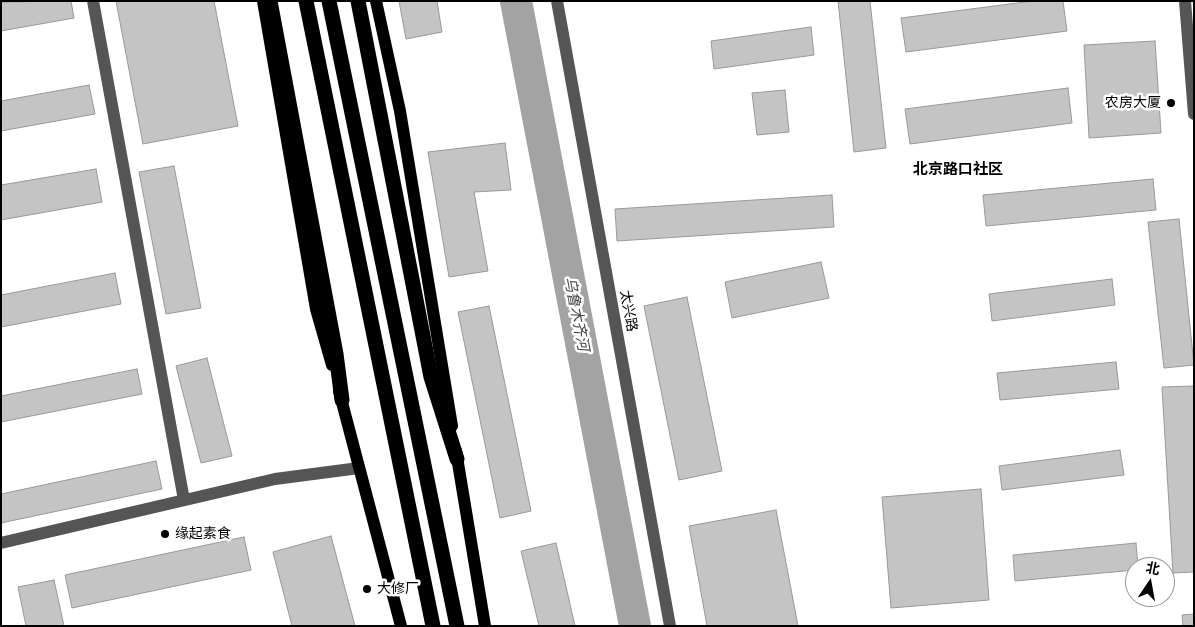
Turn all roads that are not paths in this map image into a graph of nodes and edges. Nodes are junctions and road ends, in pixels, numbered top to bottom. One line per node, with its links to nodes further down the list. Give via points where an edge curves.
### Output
1 (93, 1): 14 (street)
2 (263, 1): 11 (main road, via 316,309)
3 (270, 1): 11 (highway)
4 (306, 1): 17 (highway)
5 (329, 1): 18 (highway)
6 (358, 1): 12 (highway, via 431,377)
7 (376, 1): 12 (main road, via 400,111)
8 (557, 1): 20 (street, 太兴路)
9 (1185, 1): 10 (street)
10 (1194, 114)
11 (342, 400): 13 (main road)
12 (458, 459): 19 (main road)
13 (359, 468): 14 (street, via 275,479); 16 (main road)
14 (184, 500): 15 (street)
15 (1, 543)
16 (401, 626)
17 (433, 626)
18 (457, 626)
19 (485, 626)
20 (670, 626)

